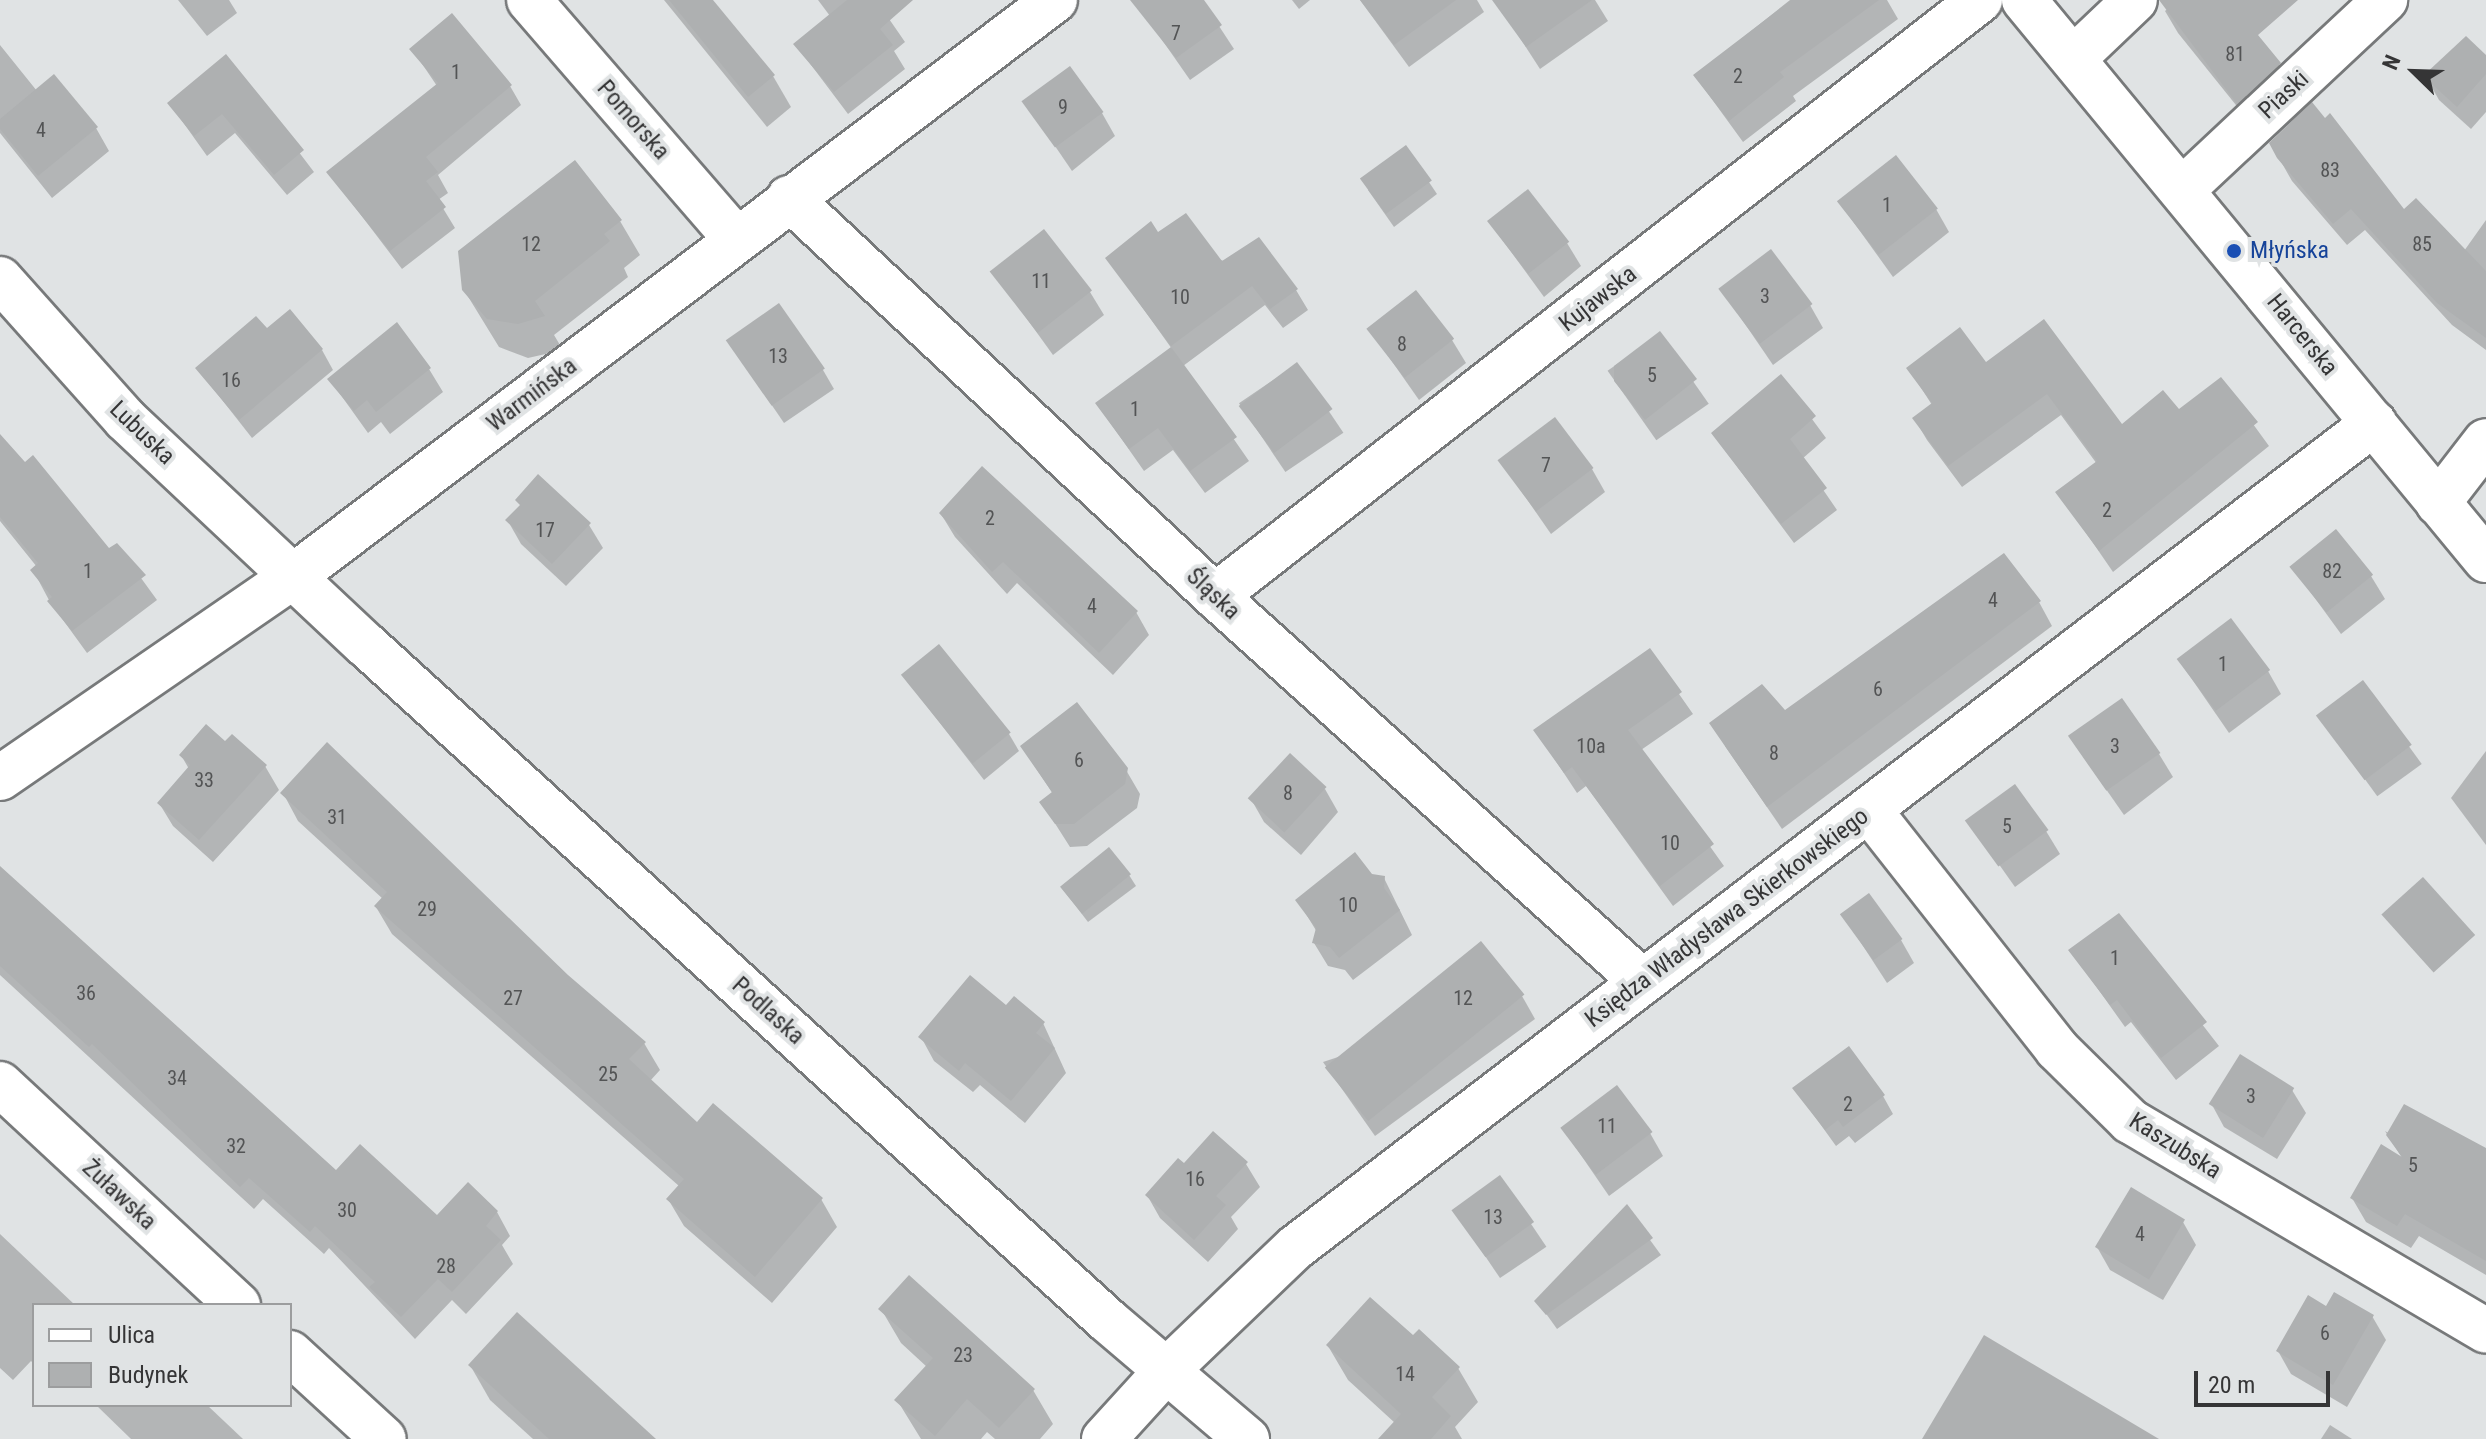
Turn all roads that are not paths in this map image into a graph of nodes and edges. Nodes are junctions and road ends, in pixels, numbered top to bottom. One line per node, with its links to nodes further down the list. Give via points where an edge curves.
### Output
1 (529, 0): 10 (street, Pomorska)
2 (1055, 0): 9 (street, Warmińska)
3 (1980, 0): 17 (street, Kujawska)
4 (2024, 0): 7 (street, Harcerska)
5 (2135, 0): 7 (street)
6 (2385, 0): 8 (street, Piaski)
7 (2074, 58): 8 (street, Harcerska)
8 (2183, 189): 12 (street, Harcerska)
9 (789, 198): 10 (street, Warmińska); 17 (street, Śląska)
10 (736, 239): 16 (street, Warmińska)
11 (0, 279): 16 (street, Lubuska, via 125,419)
12 (2374, 423): 14 (street, Harcerska); 19 (street, Księdza Władysława Skierkowskiego)
13 (2486, 441): 14 (street)
14 (2438, 503): 15 (street, Harcerska)
15 (2486, 560)
16 (295, 575): 18 (street, Warmińska); 25 (street, Podlaska)
17 (1215, 596): 20 (street, Śląska)
18 (0, 778)
19 (1869, 810): 20 (street, Księdza Władysława Skierkowskiego); 23 (street, Kaszubska, via 2057,1049 2130,1121)
20 (1643, 982): 25 (street, Księdza Władysława Skierkowskiego, via 1296,1247)
21 (0, 1084): 22 (street, Żuławska)
22 (236, 1303)
23 (2486, 1331)
24 (292, 1355): 26 (street)
25 (1165, 1372): 27 (street, Księdza Władysława Skierkowskiego); 28 (street, Podlaska)
26 (384, 1439)
27 (1104, 1439)
28 (1247, 1439)

